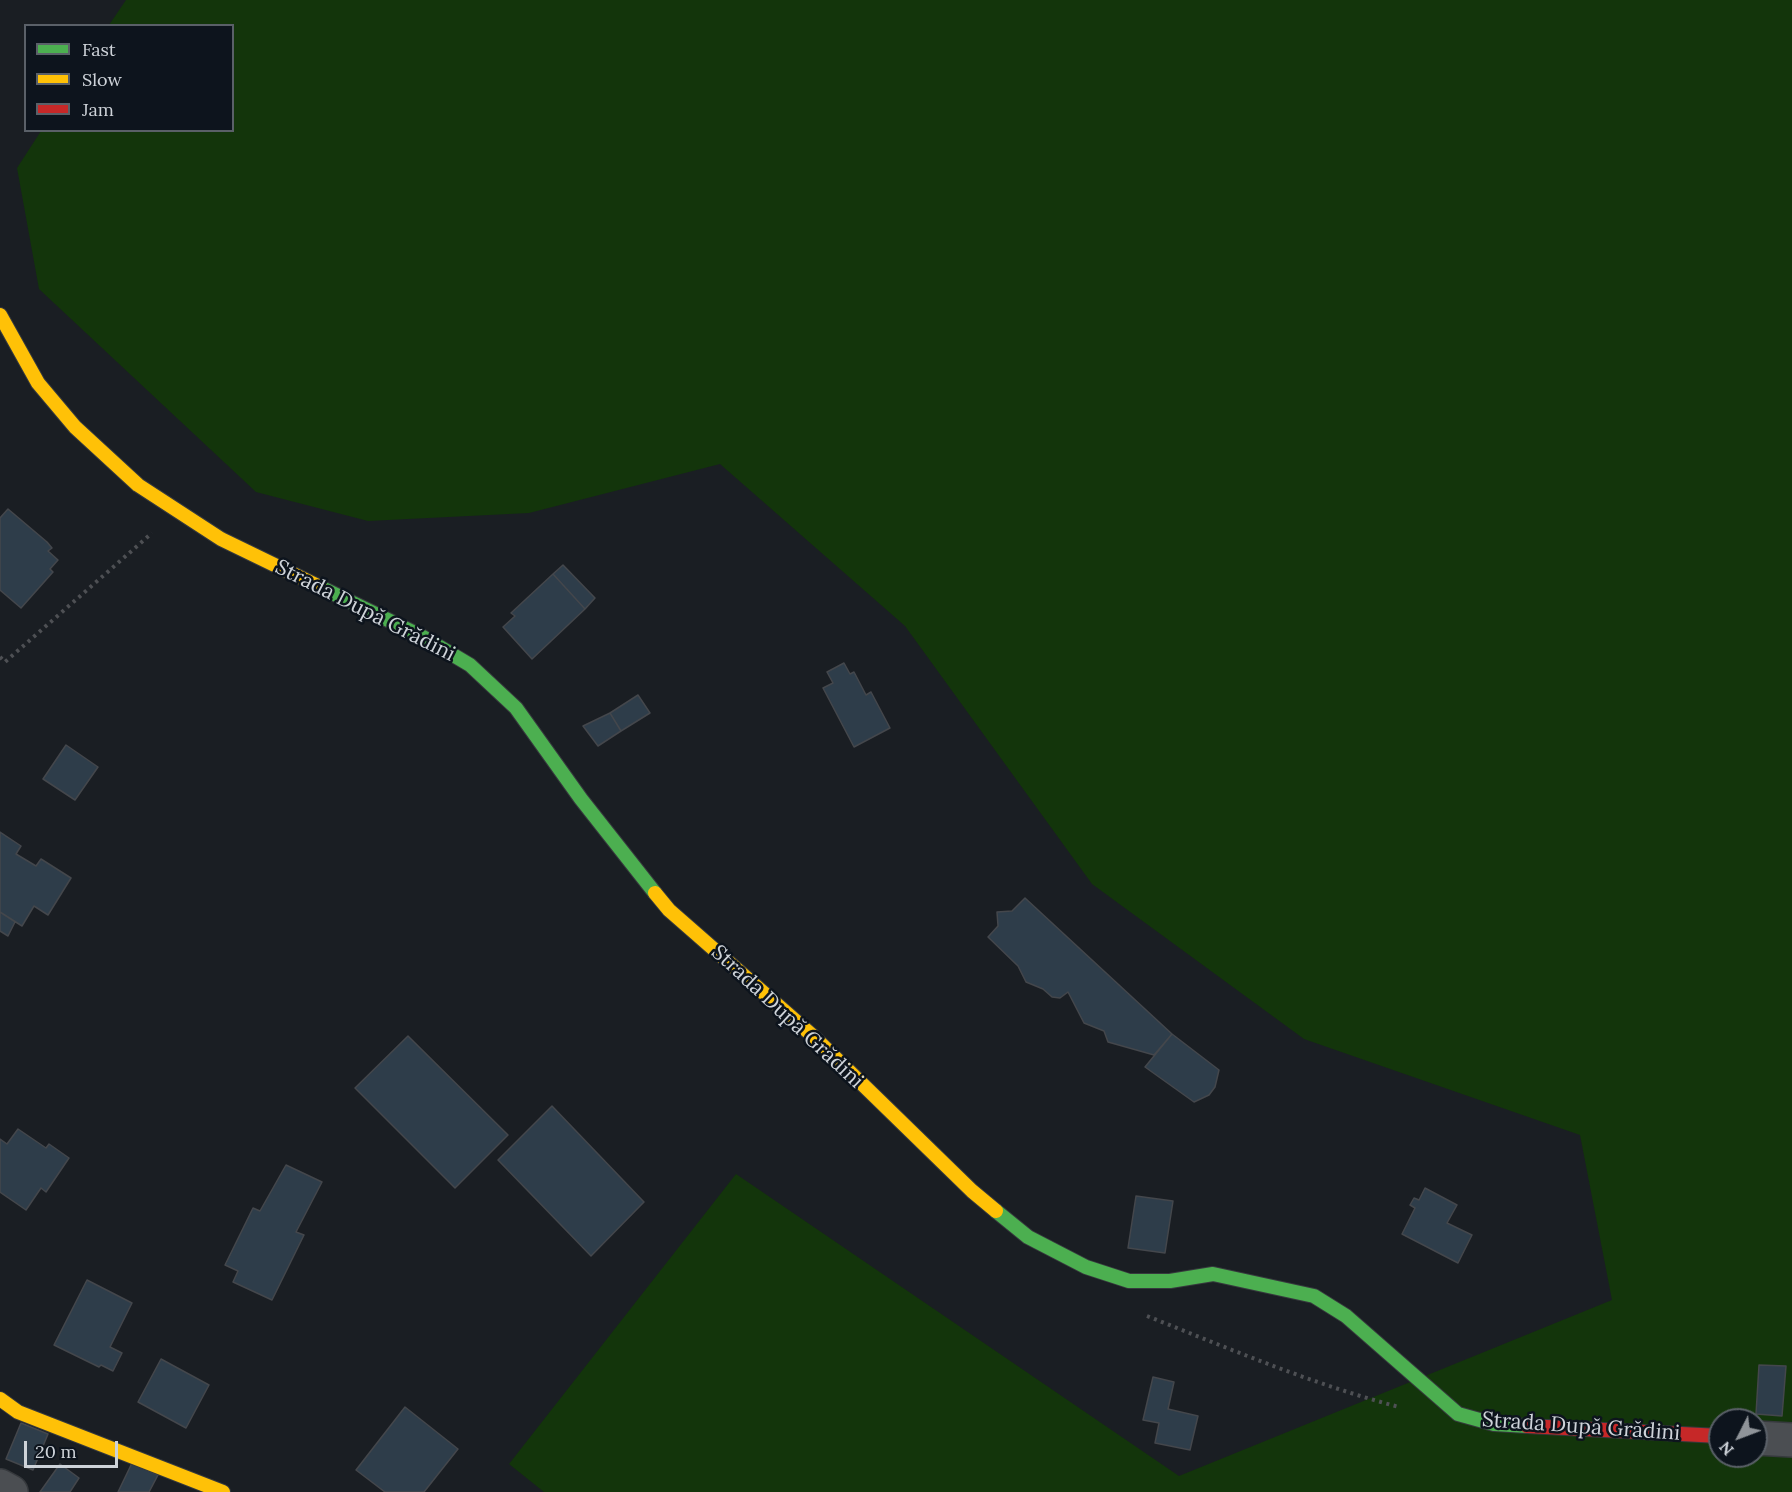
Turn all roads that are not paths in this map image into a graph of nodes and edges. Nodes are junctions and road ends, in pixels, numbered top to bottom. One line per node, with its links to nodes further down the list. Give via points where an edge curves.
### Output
1 (0, 315): 3 (street, Strada După Grădini, via 38,383 75,427 138,485 221,539 423,637 470,665 516,708 580,799 669,910 814,1037 972,1191 1028,1237 1086,1267 1129,1281 1170,1281 1213,1274 1314,1296 1346,1316 1449,1407 1475,1420)
2 (0, 1399): 8 (street, via 18,1412)
3 (1708, 1435)
4 (1768, 1439): 5 (street)
5 (1792, 1440)
6 (0, 1486): 7 (street)
7 (11, 1492)
8 (223, 1492)

